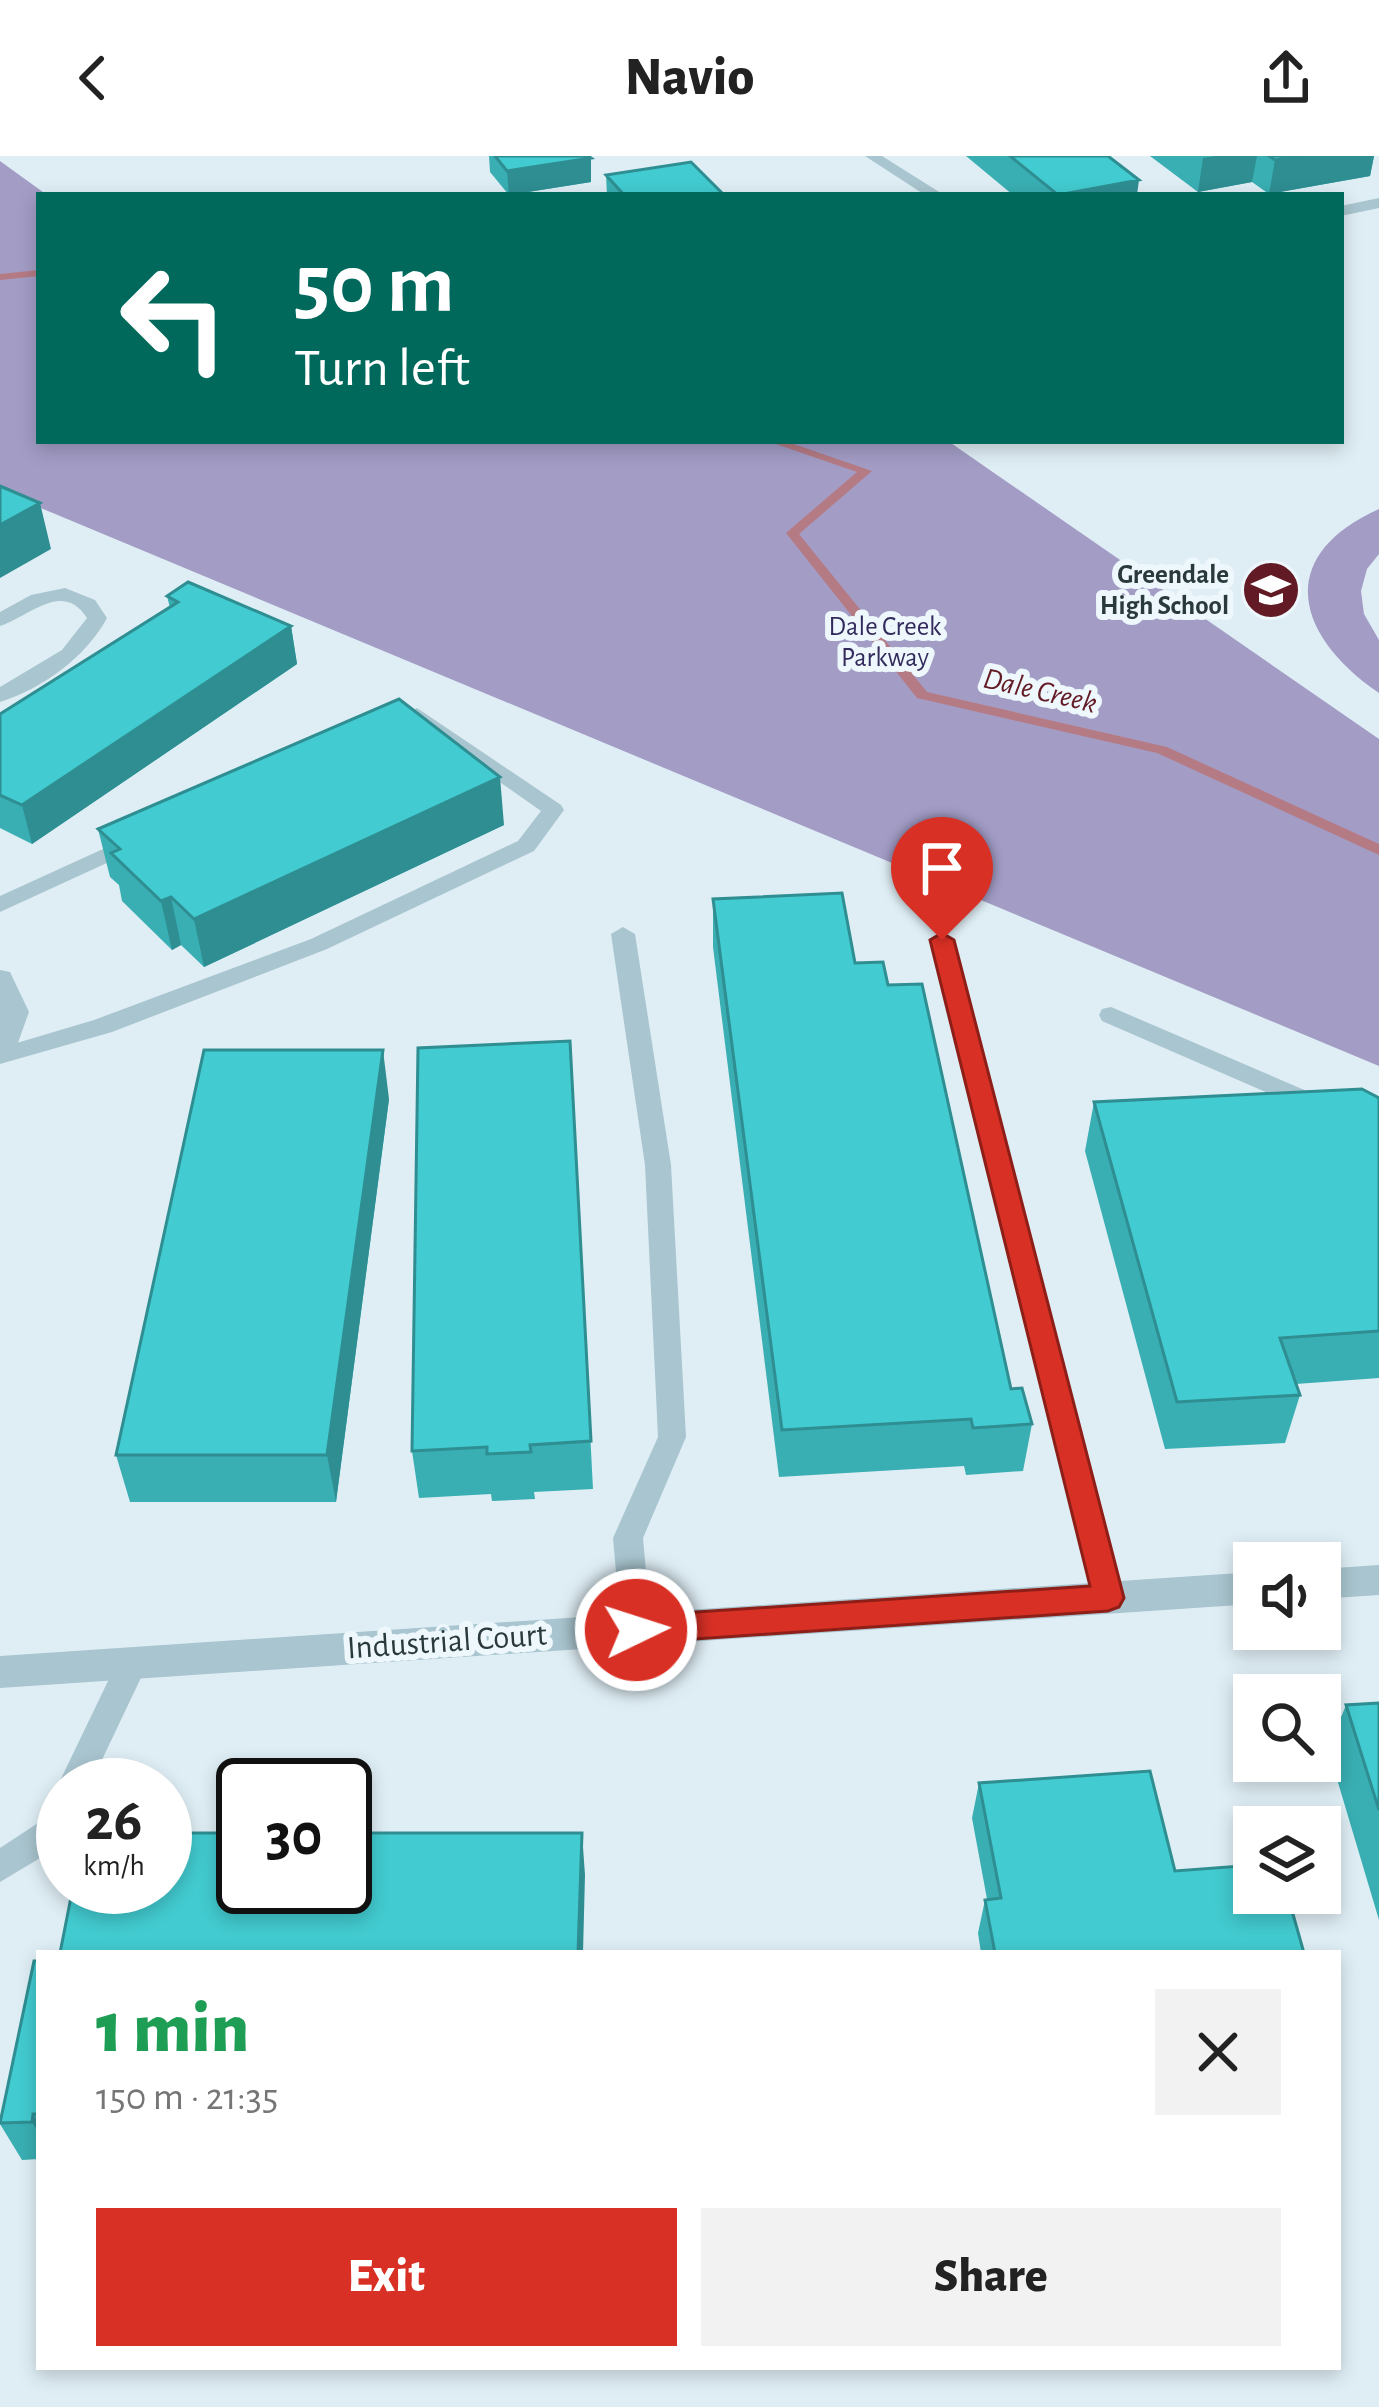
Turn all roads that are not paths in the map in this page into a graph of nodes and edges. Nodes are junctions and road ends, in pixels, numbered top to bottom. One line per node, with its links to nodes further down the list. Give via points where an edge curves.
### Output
1 (872, 156): 2 (lane)
2 (931, 192)
3 (1379, 203): 4 (lane)
4 (1344, 210)
5 (0, 620): 6 (lane, via 46,595 81,598 98,618 70,654)
6 (0, 695)
7 (376, 733): 14 (lane, via 417,714 553,810 526,847 319,944 103,1026)
8 (169, 826): 9 (lane)
9 (0, 905)
10 (623, 934): 20 (lane, via 658,1165 672,1437 628,1538)
11 (942, 940): 19 (lane)
12 (0, 979): 14 (street, via 14,1012)
13 (1111, 1015): 15 (lane)
14 (0, 1053)
15 (1379, 1132)
16 (1379, 1580): 17 (street)
17 (1341, 1583)
18 (1233, 1589): 19 (street, Industrial Court)
19 (1108, 1598): 20 (street, Industrial Court)
20 (636, 1630): 21 (street, Industrial Court)
21 (132, 1663): 22 (street, Industrial Court); 23 (lane)
22 (0, 1672)
23 (87, 1758)
24 (36, 1844): 25 (lane)
25 (0, 1868)

